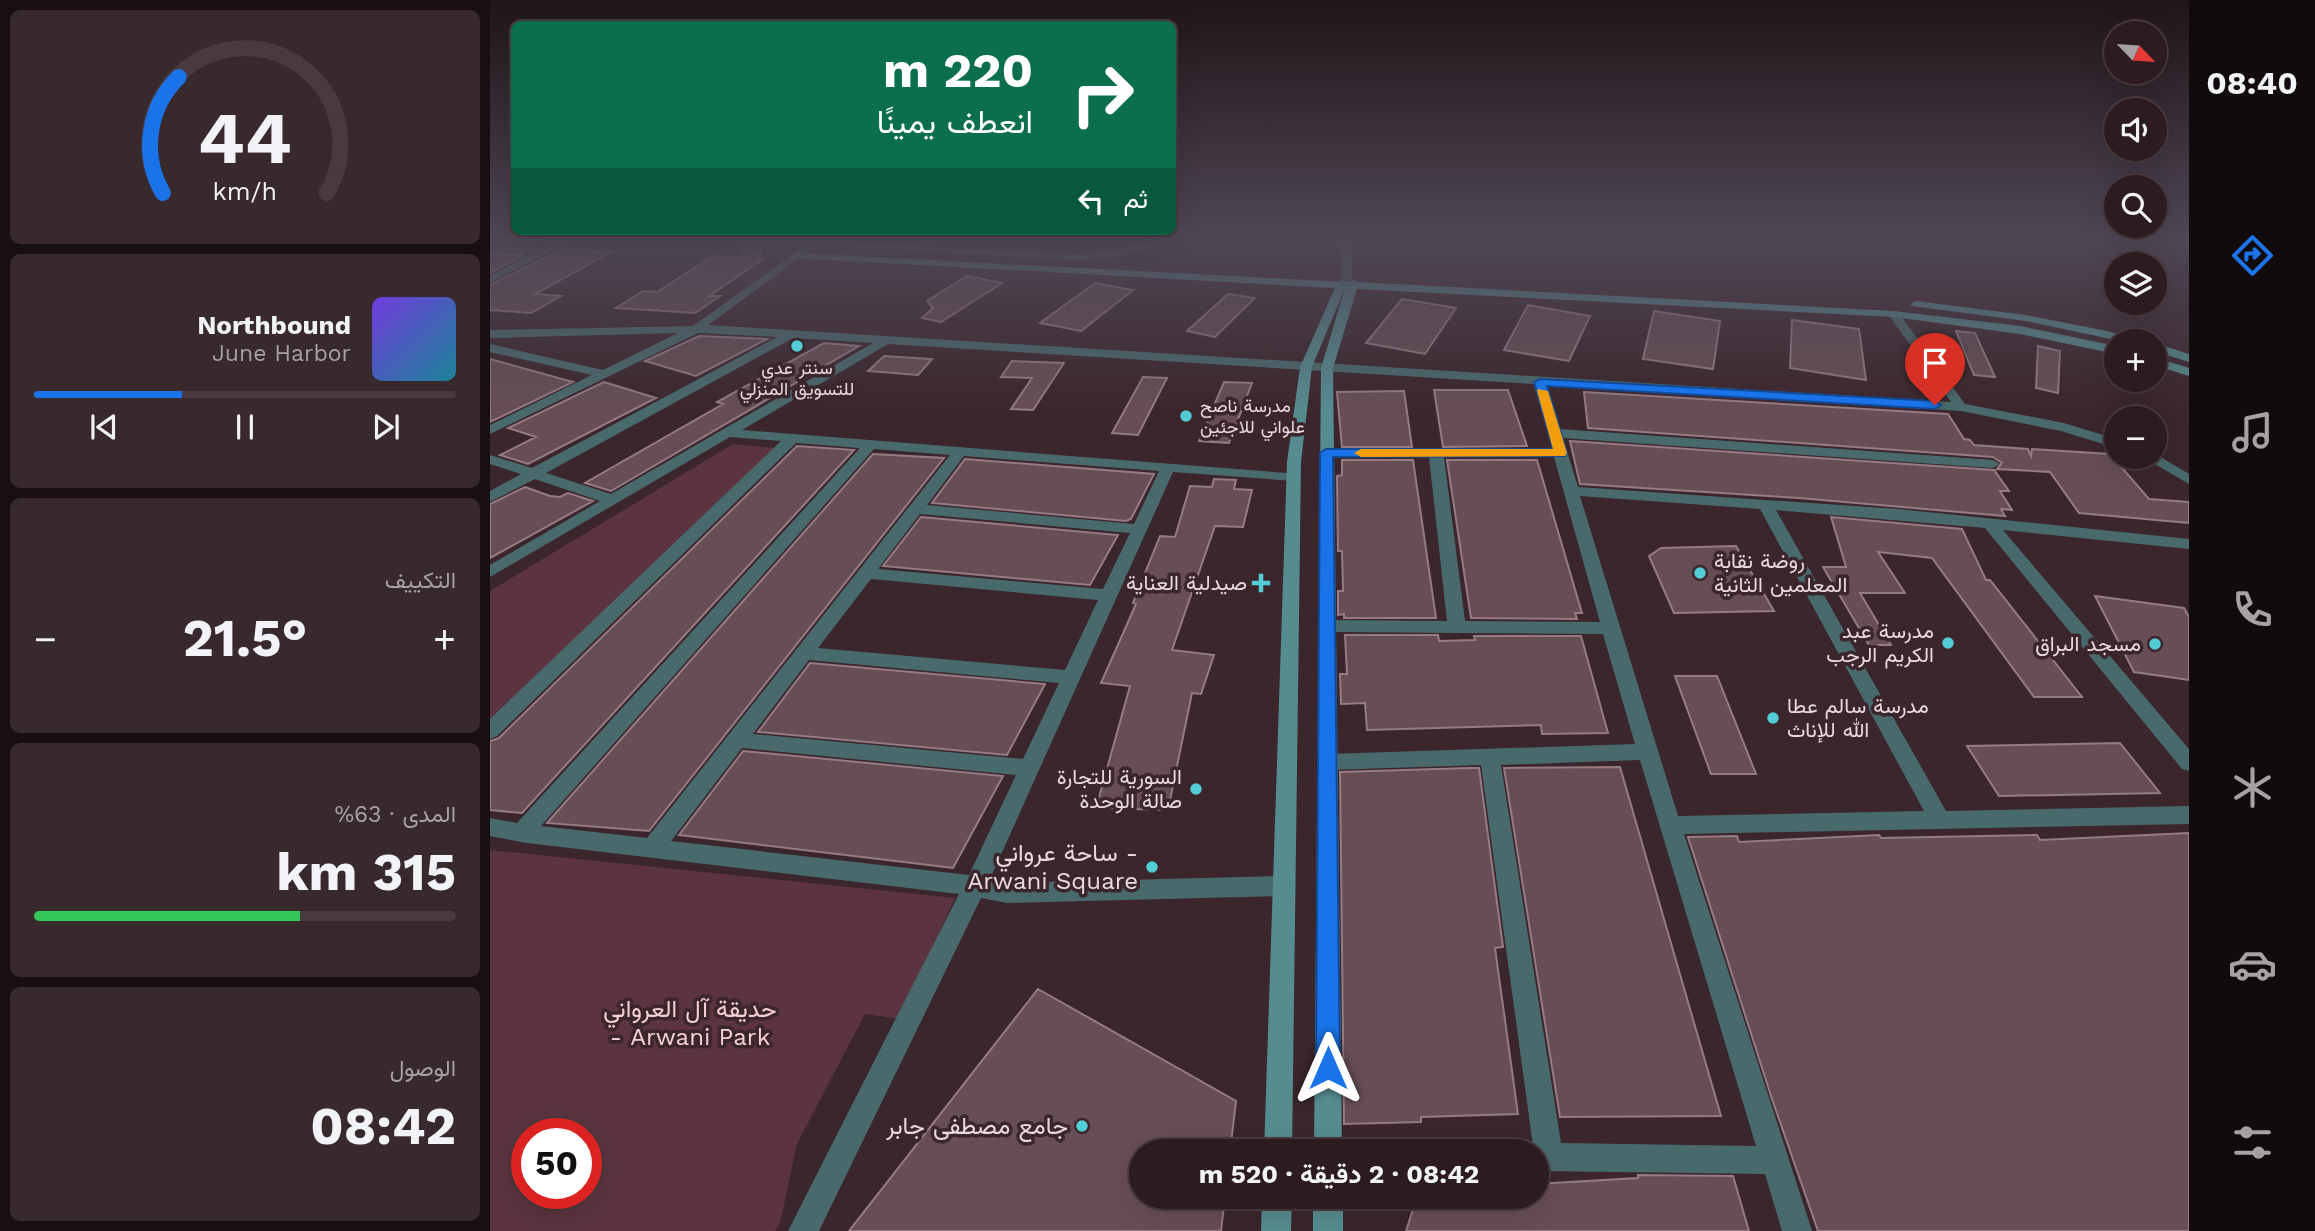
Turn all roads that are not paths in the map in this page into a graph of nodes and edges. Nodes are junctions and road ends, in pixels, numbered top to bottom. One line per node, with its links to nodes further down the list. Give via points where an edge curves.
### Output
1 (740, 297): 7 (street)
2 (1339, 297): 17 (main road)
3 (1343, 297): 18 (main road)
4 (1621, 297): 5 (main road)
5 (1763, 306): 6 (main road); 10 (main road, via 1813,300 1969,309)
6 (1894, 314): 13 (main road, via 2020,330); 22 (street)
7 (696, 329): 8 (street); 9 (street); 20 (street)
8 (490, 334)
9 (791, 334): 11 (street); 38 (street)
10 (2104, 334)
11 (888, 339): 17 (street); 26 (street)
12 (490, 348): 20 (street)
13 (2104, 348)
14 (2167, 351): 15 (main road)
15 (2189, 358)
16 (2167, 364): 19 (main road)
17 (1306, 367): 18 (street); 39 (main road)
18 (1327, 368): 21 (street); 32 (main road)
19 (2189, 372)
20 (604, 374): 24 (street)
21 (1540, 382): 22 (street); 29 (street)
22 (1961, 407): 28 (street, via 2064,426)
23 (490, 416): 24 (street)
24 (507, 421): 25 (street)
25 (490, 430)
26 (726, 433): 27 (street); 43 (street)
27 (792, 439): 30 (street); 57 (street)
28 (2104, 440)
29 (1557, 443): 33 (street); 35 (street); 41 (street)
30 (870, 445): 31 (street); 68 (street)
31 (960, 452): 37 (street); 45 (street)
32 (1326, 453): 33 (street); 52 (main road)
33 (1436, 453): 53 (street)
34 (490, 459): 38 (street)
35 (1993, 464)
36 (2167, 466): 40 (street)
37 (1168, 467): 39 (street); 47 (street)
38 (533, 474): 42 (street); 43 (street)
39 (1294, 477): 71 (main road)
40 (2189, 480)
41 (1571, 491): 44 (street); 54 (street)
42 (490, 497)
43 (613, 500): 49 (street)
44 (1766, 505): 46 (street); 65 (street)
45 (915, 509): 47 (street); 50 (street)
46 (1989, 523): 48 (street); 62 (street)
47 (1139, 529): 51 (street)
48 (2189, 544)
49 (490, 572)
50 (866, 573): 51 (street); 55 (street)
51 (1109, 595): 56 (street)
52 (1329, 626): 53 (street); 61 (main road)
53 (1457, 626): 54 (street)
54 (1611, 628): 59 (street)
55 (804, 653): 56 (street); 58 (street)
56 (1071, 677): 63 (street)
57 (490, 731)
58 (736, 740): 63 (street); 69 (street)
59 (1648, 752): 60 (street); 66 (street)
60 (1490, 757): 61 (street); 74 (street)
61 (1329, 762): 73 (main road)
62 (2189, 763)
63 (1029, 768): 70 (street)
64 (2189, 816): 65 (street)
65 (1940, 820): 66 (street)
66 (1671, 825): 76 (street)
67 (490, 827): 68 (street)
68 (522, 833): 69 (street)
69 (652, 849): 70 (street)
70 (975, 886): 71 (street, via 1007,893); 79 (street)
71 (1284, 886): 72 (main road)
72 (1278, 1139)
73 (1328, 1139)
74 (1541, 1139)
75 (1549, 1157): 76 (street)
76 (1775, 1160): 82 (street)
77 (1277, 1209): 80 (main road)
78 (1328, 1209): 81 (main road)
79 (803, 1231)
80 (1276, 1231)
81 (1328, 1231)
82 (1797, 1231)

